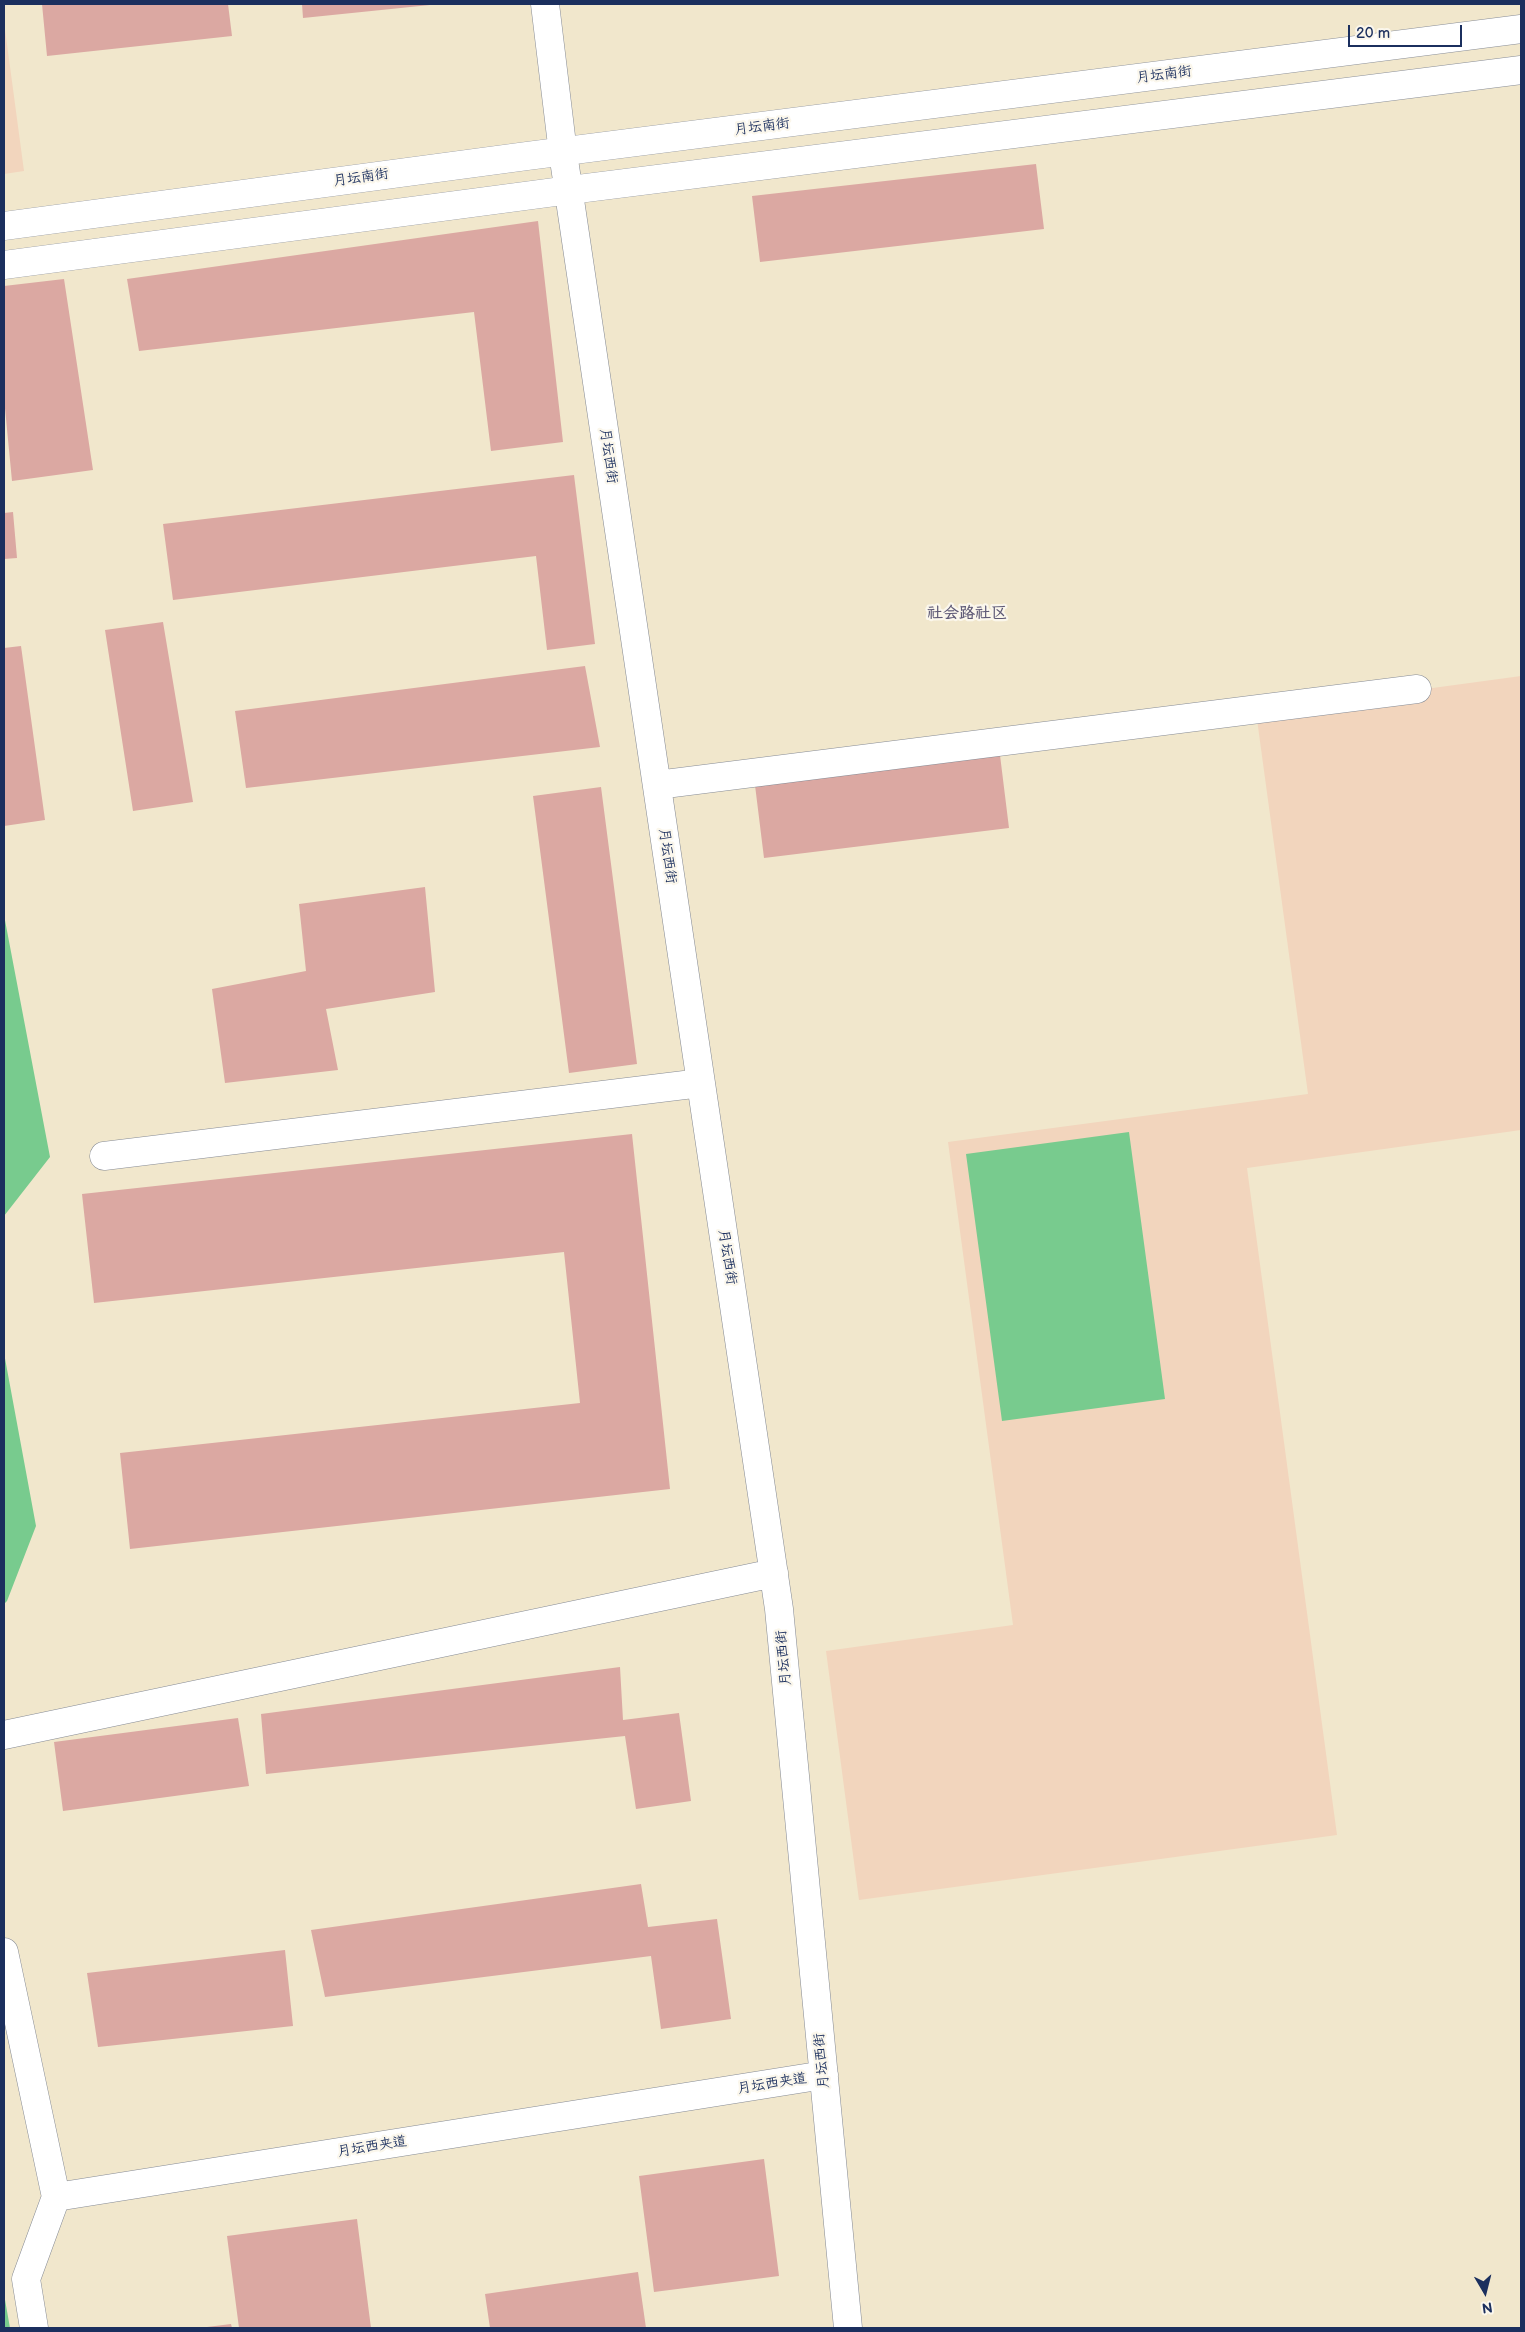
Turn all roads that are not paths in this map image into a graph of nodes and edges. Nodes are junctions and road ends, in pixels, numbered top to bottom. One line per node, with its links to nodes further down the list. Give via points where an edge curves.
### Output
1 (545, 4): 4 (street, 月坛西街)
2 (1521, 29): 4 (street, 月坛南街)
3 (1521, 70): 5 (street)
4 (563, 153): 5 (street, 月坛西街); 6 (street, 月坛南街)
5 (570, 190): 7 (street); 9 (street, 月坛西街)
6 (4, 226)
7 (4, 265)
8 (1417, 689): 9 (street)
9 (657, 785): 10 (street, 月坛西街)
10 (701, 1083): 11 (street); 12 (street, 月坛西街)
11 (104, 1156)
12 (774, 1573): 13 (street); 15 (street, 月坛西街)
13 (4, 1734)
14 (4, 1952): 16 (street)
15 (824, 2075): 16 (street, 月坛西夹道); 18 (street, 月坛西街)
16 (56, 2197): 17 (street, via 26,2279)
17 (34, 2328)
18 (848, 2328)

